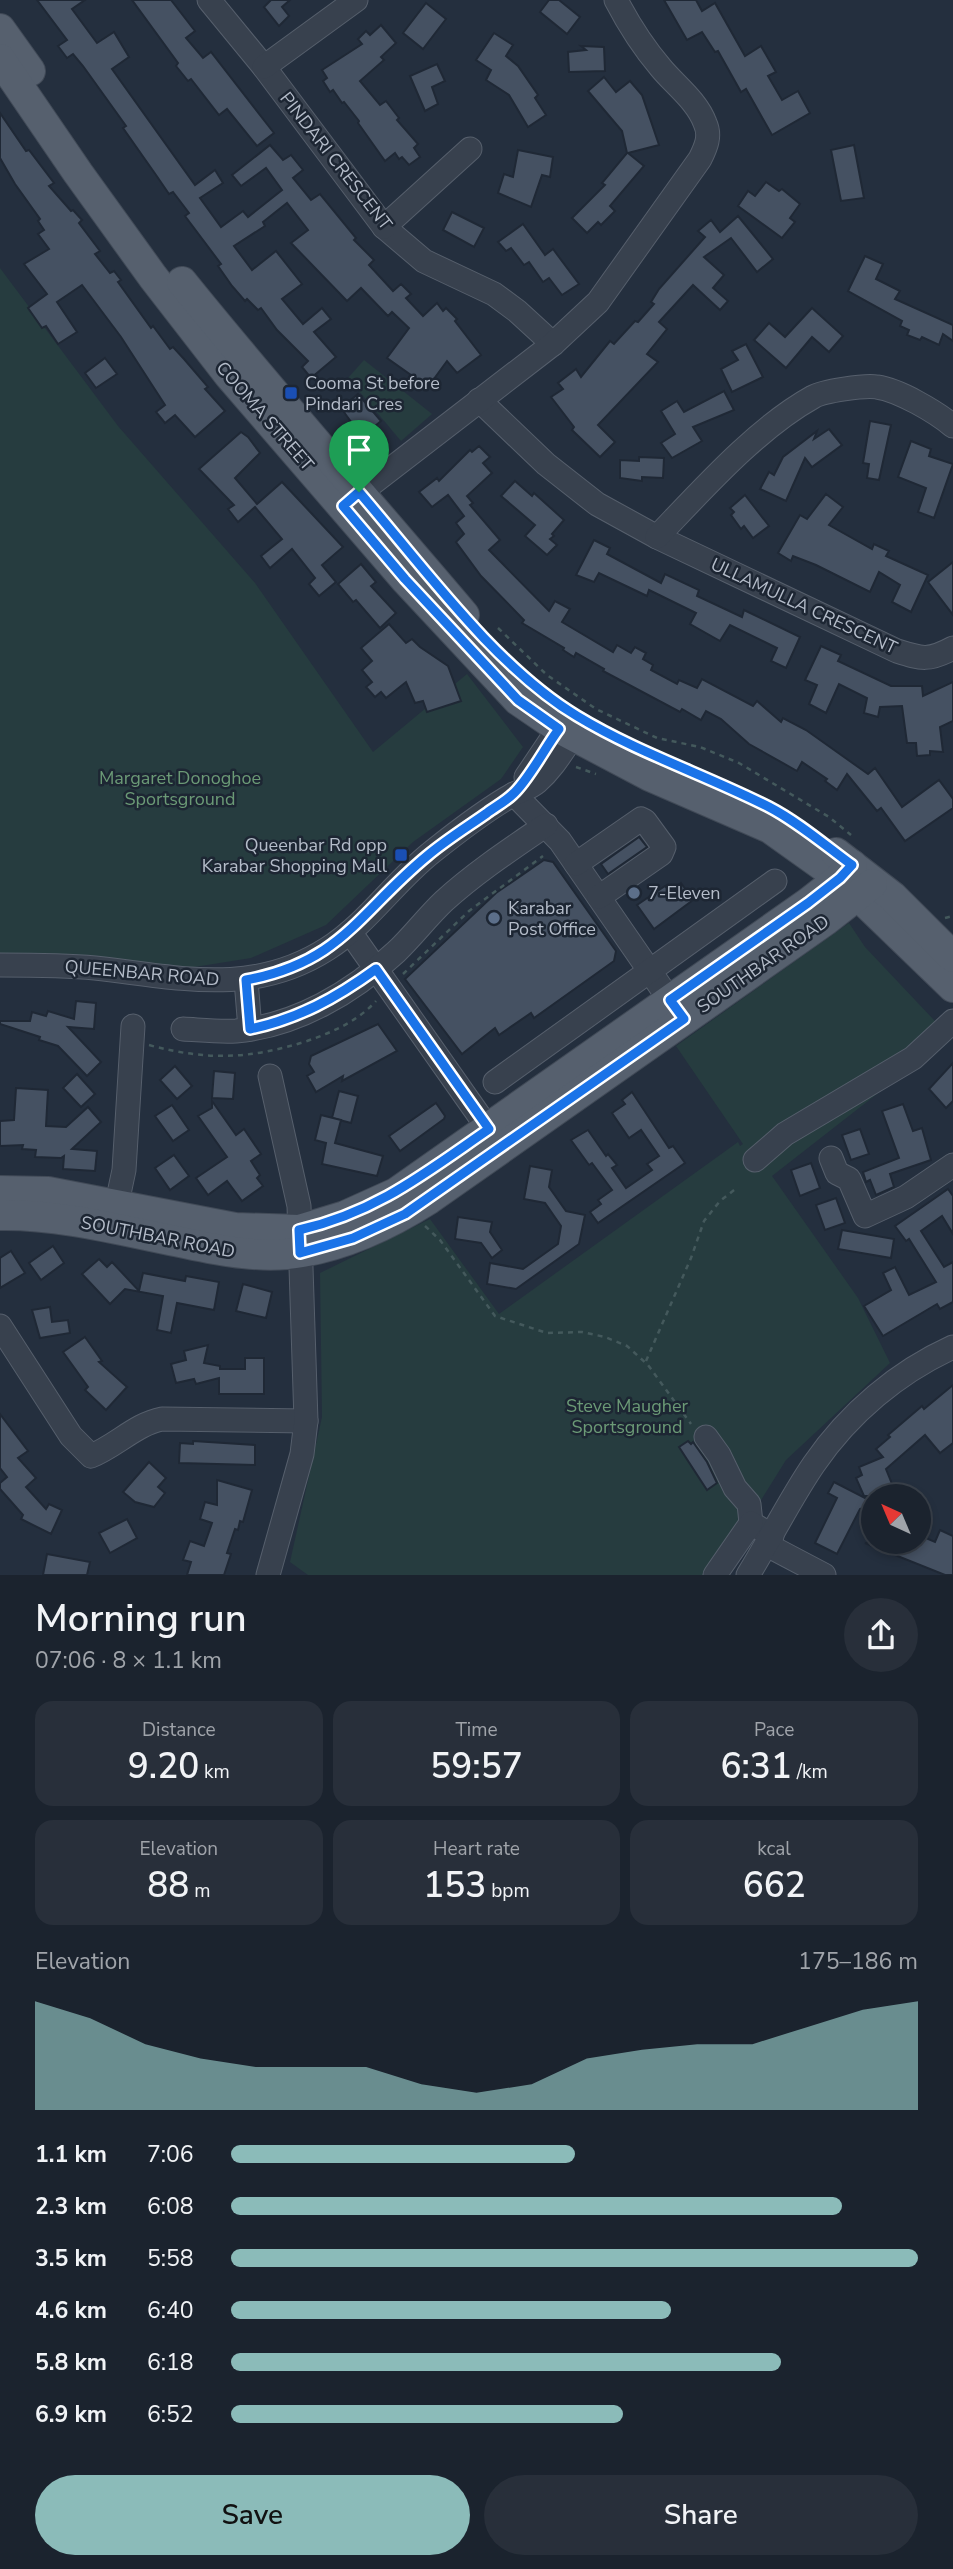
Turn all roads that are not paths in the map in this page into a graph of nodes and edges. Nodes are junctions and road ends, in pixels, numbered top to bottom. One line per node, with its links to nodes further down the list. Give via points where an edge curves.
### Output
1 (209, 0): 5 (street, PINDARI CRESCENT)
2 (356, 0): 5 (street)
3 (616, 0): 9 (street, via 630,27 705,122 708,140 700,159 598,302)
4 (0, 29): 6 (main road, COOMA STREET)
5 (264, 67): 8 (street, PINDARI CRESCENT)
6 (8, 68): 12 (main road, COOMA STREET, via 138,257 229,375)
7 (470, 149): 8 (street)
8 (384, 227): 9 (street, PINDARI CRESCENT, via 424,261 494,294)
9 (553, 344): 10 (street)
10 (479, 400): 12 (street); 13 (street, ULLAMULLA CRESCENT, via 597,504)
11 (953, 426): 13 (street, via 936,412 877,387 815,395 711,481)
12 (351, 499): 15 (main road, COOMA STREET, via 405,579 518,700)
13 (657, 537): 14 (street, ULLAMULLA CRESCENT, via 897,651 924,659)
14 (953, 648)
15 (569, 727): 16 (street, QUEENBAR ROAD); 19 (main road, COOMA STREET, via 651,755 772,808)
16 (514, 794): 17 (street); 22 (street, QUEENBAR ROAD, via 426,856)
17 (546, 825): 18 (street); 25 (street, via 468,880)
18 (576, 864): 21 (street); 21 (street, via 641,820 664,847 661,854)
19 (857, 872): 23 (main road, COOMA STREET); 28 (main road, COOMA STREET); 29 (main road, SOUTHBAR ROAD, via 826,920)
20 (775, 881): 26 (street)
21 (599, 897): 26 (street)
22 (350, 932): 25 (street); 27 (street, QUEENBAR ROAD, via 300,964)
23 (953, 957)
24 (0, 965): 27 (street, QUEENBAR ROAD, via 92,968 181,980)
25 (376, 969): 33 (street, via 315,1008); 36 (street)
26 (651, 971): 29 (street); 35 (street)
27 (246, 980): 33 (street)
28 (953, 987)
29 (677, 1010): 36 (main road, SOUTHBAR ROAD)
30 (953, 1021): 38 (street, via 906,1062 785,1134)
31 (133, 1026): 42 (street, via 124,1170)
32 (183, 1029): 33 (street)
33 (250, 1029)
34 (270, 1076): 43 (street, via 299,1206)
35 (495, 1082)
36 (495, 1138): 43 (main road, SOUTHBAR ROAD, via 371,1206 321,1225)
37 (831, 1158): 39 (street, via 837,1173 849,1178 865,1216 906,1197)
38 (755, 1160)
39 (953, 1165)
40 (0, 1191): 42 (main road, SOUTHBAR ROAD, via 48,1192)
41 (0, 1215): 42 (main road, SOUTHBAR ROAD)
42 (115, 1216): 43 (main road, SOUTHBAR ROAD, via 221,1251)
43 (299, 1241): 46 (street)
44 (0, 1326): 46 (street, via 71,1436 91,1456 158,1420)
45 (953, 1347): 49 (street, via 904,1374 861,1409 816,1462)
46 (306, 1421): 50 (street, via 302,1454)
47 (706, 1437): 48 (street, via 749,1504)
48 (751, 1523): 49 (street); 51 (street)
49 (769, 1540): 52 (street); 53 (street)
50 (268, 1575)
51 (715, 1575)
52 (748, 1575)
53 (824, 1575)

